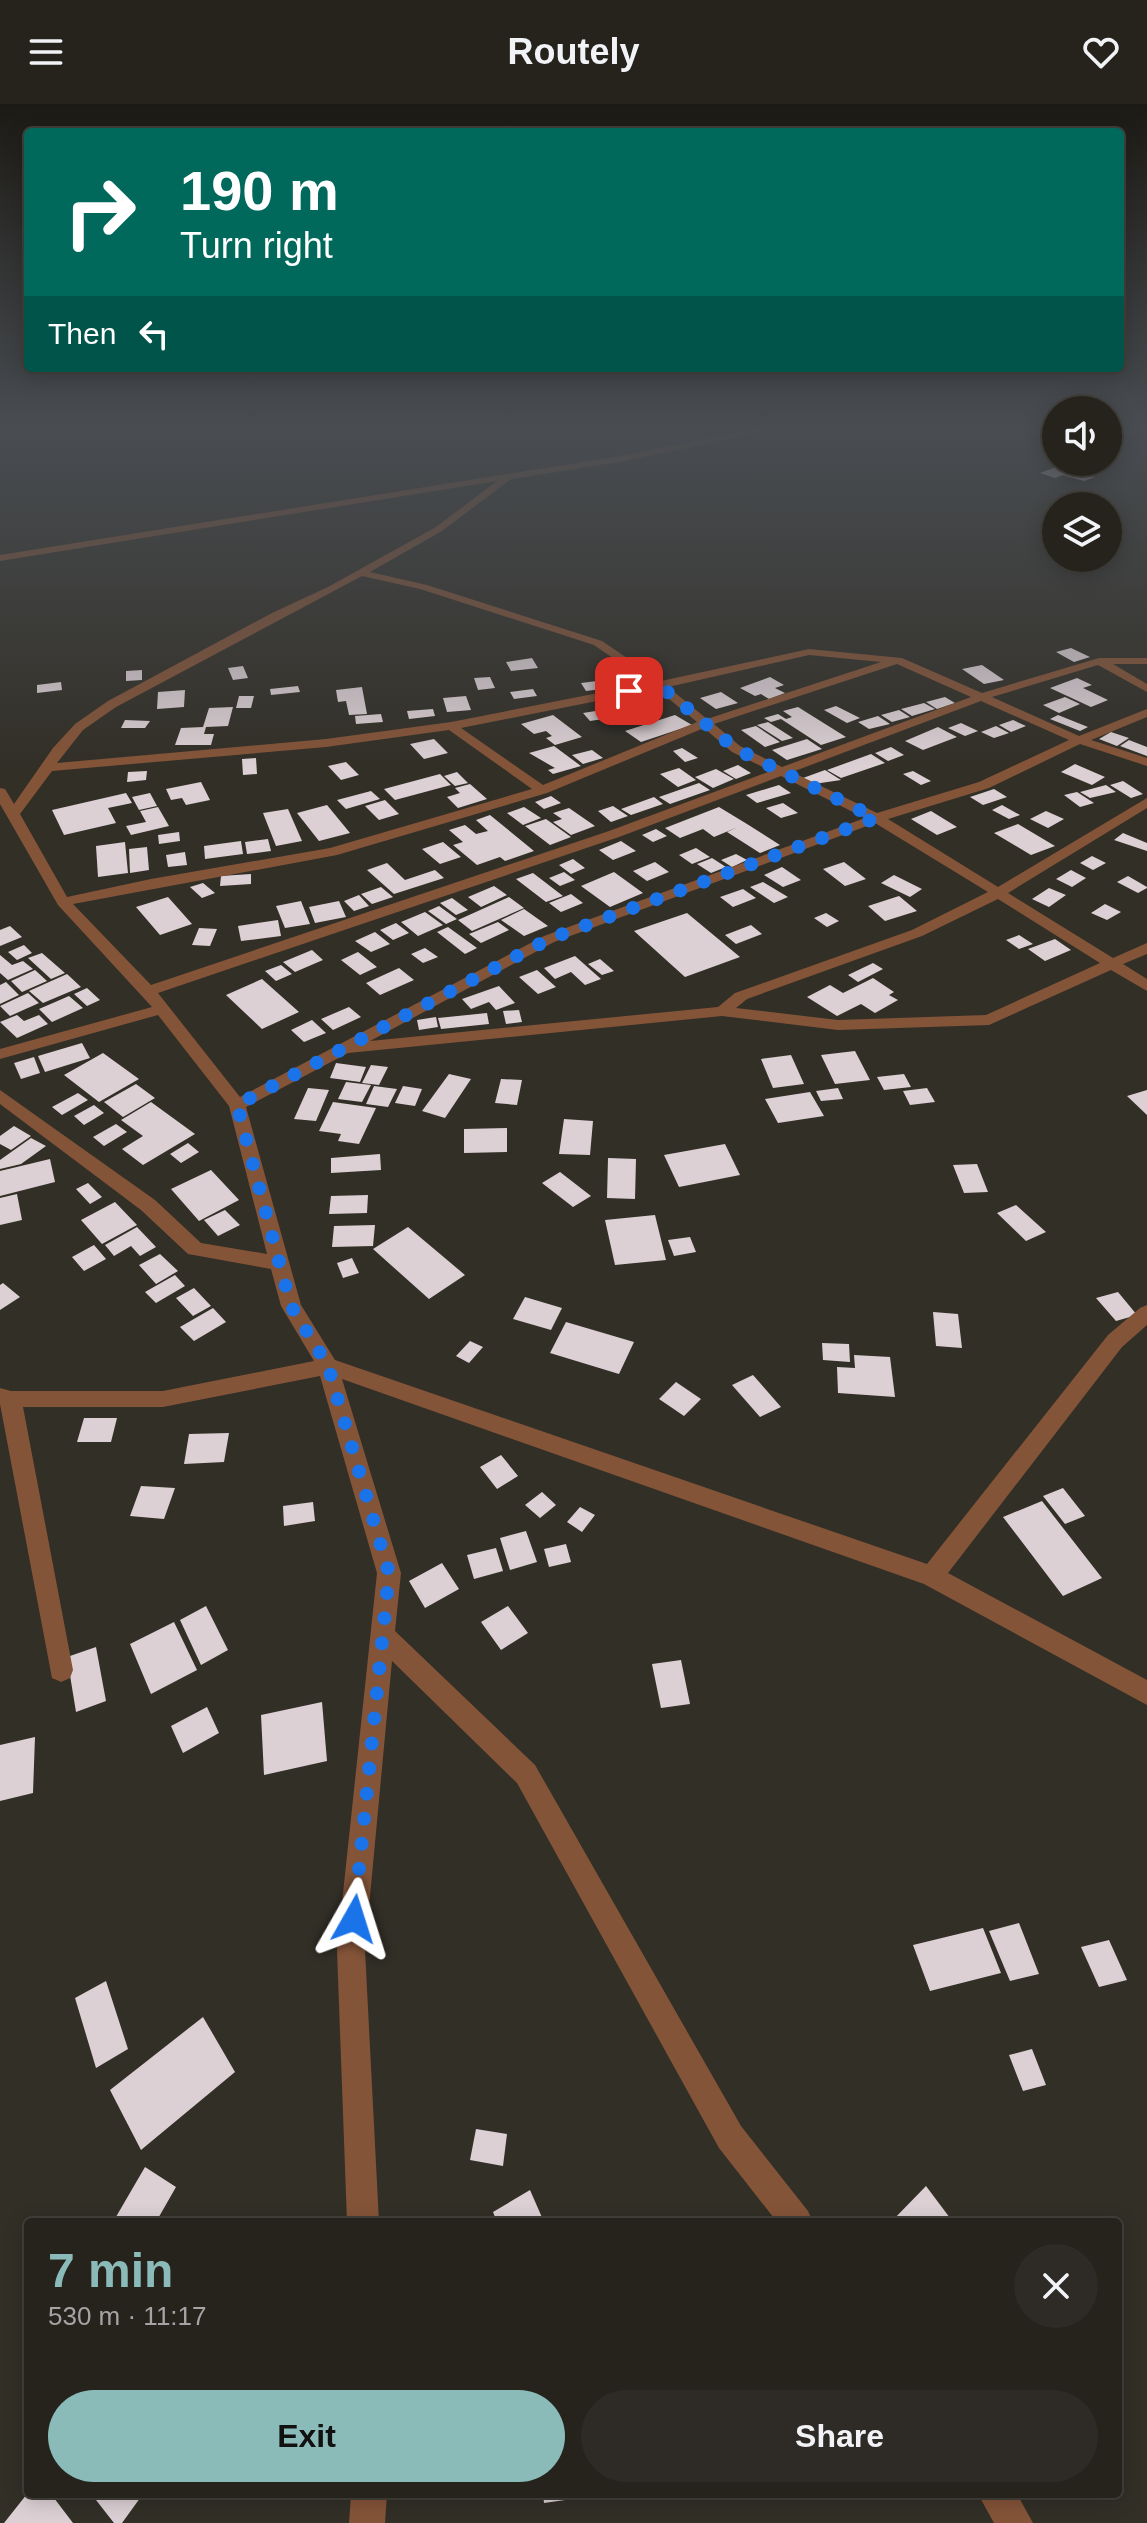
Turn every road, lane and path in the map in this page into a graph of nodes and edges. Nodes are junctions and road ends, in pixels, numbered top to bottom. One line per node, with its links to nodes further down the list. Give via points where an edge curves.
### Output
1 (105, 541): 3 (street)
2 (418, 541): 4 (street)
3 (0, 558)
4 (362, 573): 8 (street, via 598,643); 16 (street, via 112,704 79,727)
5 (898, 660): 8 (street, via 809,652); 10 (street); 12 (street)
6 (1099, 661): 7 (street); 9 (street); 10 (street)
7 (1147, 661)
8 (659, 685): 12 (street); 13 (street)
9 (1147, 689)
10 (984, 696): 14 (street); 17 (street)
11 (1147, 713): 14 (street)
12 (703, 724): 17 (street, via 736,749); 18 (street)
13 (451, 726): 16 (street); 18 (street)
14 (1079, 740): 15 (street); 22 (street, via 984,785)
15 (1147, 762)
16 (48, 768): 21 (street)
17 (783, 771): 22 (street); 30 (street, via 614,834)
18 (542, 790): 26 (street, via 332,852)
19 (0, 792): 21 (street)
20 (1147, 802): 25 (street)
21 (13, 814): 24 (street)
22 (876, 818): 25 (street); 34 (street, via 549,939)
23 (0, 832): 24 (street)
24 (26, 837): 26 (street)
25 (998, 893): 28 (street); 32 (street, via 917,933 741,996)
26 (63, 902): 30 (street)
27 (1147, 948): 28 (street)
28 (1110, 963): 29 (street); 32 (street, via 989,1020 838,1025)
29 (1144, 982)
30 (148, 991): 31 (street)
31 (161, 1009): 33 (street); 36 (street)
32 (722, 1011): 34 (street)
33 (4, 1047)
34 (339, 1049): 36 (street)
35 (0, 1096): 37 (street, via 148,1205 195,1249)
36 (237, 1105): 37 (street)
37 (280, 1263): 39 (street, via 291,1306)
38 (1147, 1313): 41 (street, via 1115,1341)
39 (328, 1366): 40 (street, via 163,1399); 41 (street); 42 (street, via 389,1573)
40 (5, 1398): 43 (street)
41 (932, 1576): 44 (street)
42 (383, 1635): 45 (street, via 351,1950); 46 (street, via 526,1774 730,2137)
43 (61, 1670)
44 (1147, 1693)
45 (363, 2218)
46 (794, 2218)
47 (369, 2498): 49 (street)
48 (999, 2498): 50 (street)
49 (367, 2523)
50 (1015, 2523)

